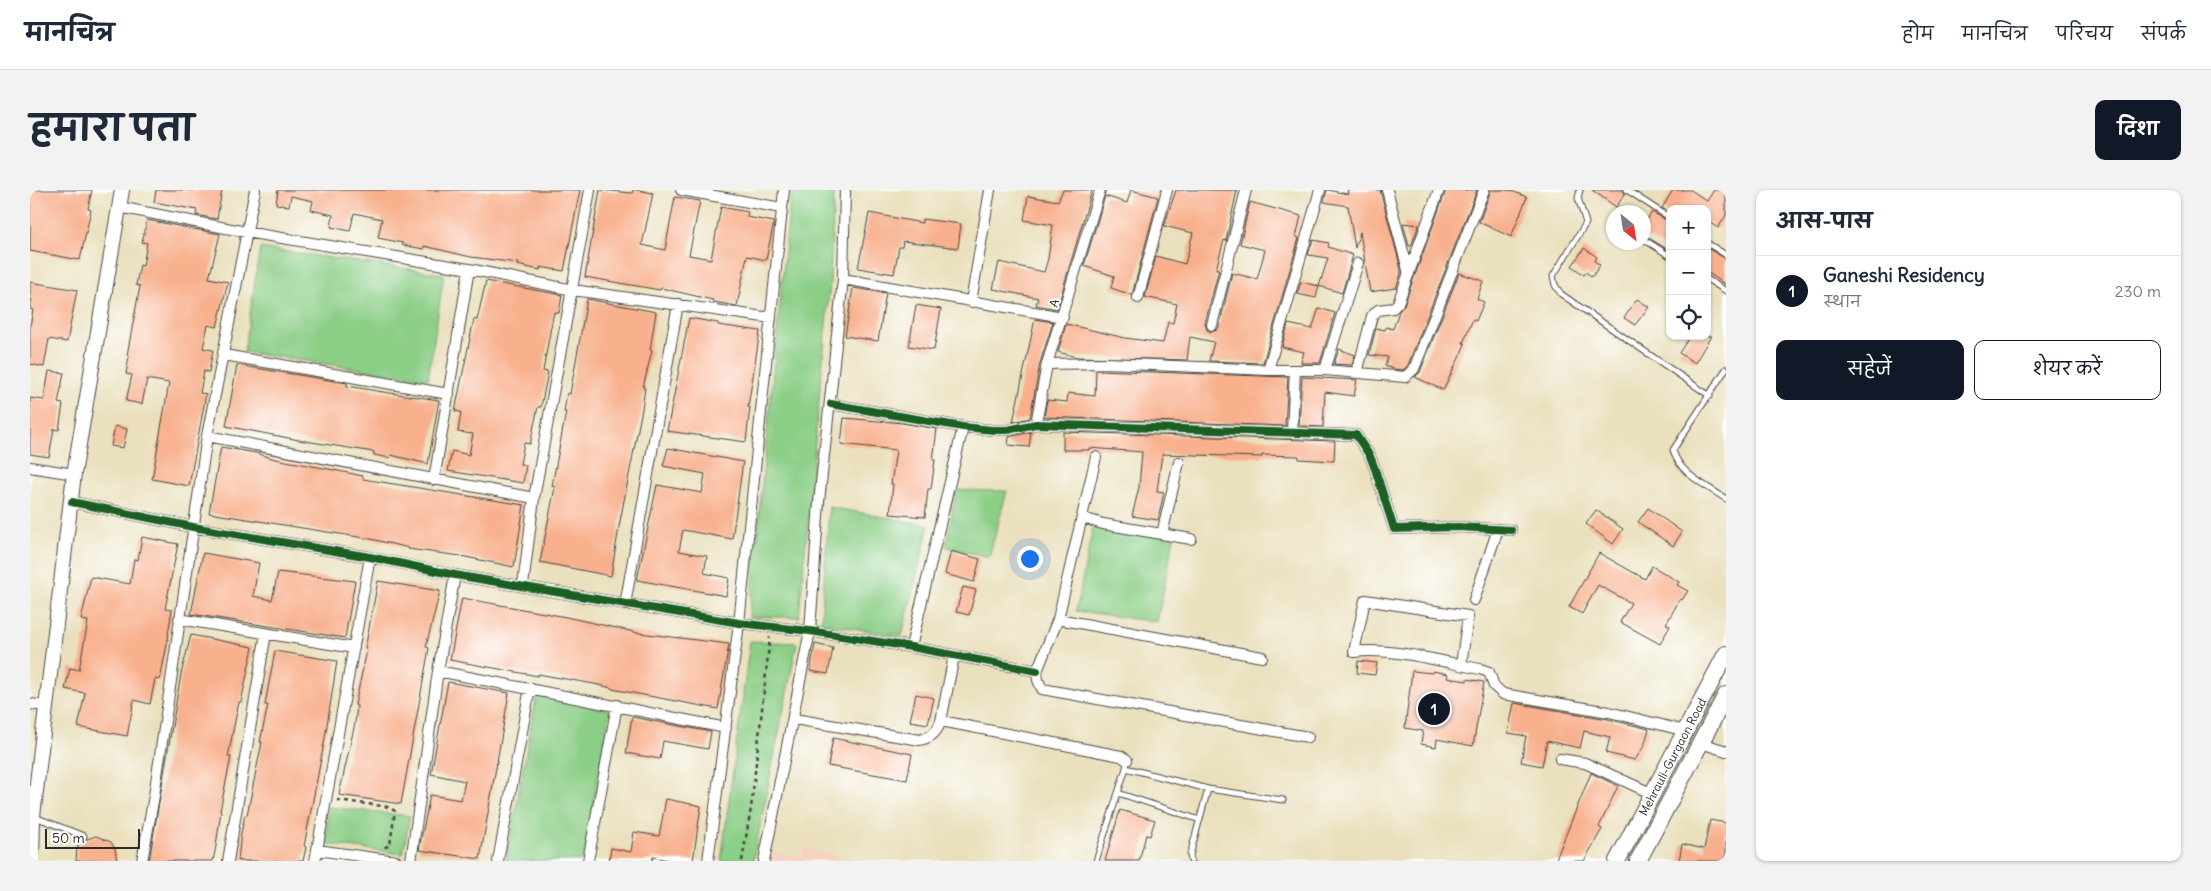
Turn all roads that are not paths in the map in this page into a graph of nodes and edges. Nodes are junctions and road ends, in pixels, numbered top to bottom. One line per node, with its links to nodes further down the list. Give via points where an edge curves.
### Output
1 (122, 190): 17 (street)
2 (256, 190): 20 (street)
3 (590, 190): 30 (street)
4 (681, 190): 18 (street)
5 (784, 190): 18 (street)
6 (845, 190): 28 (street)
7 (990, 190): 33 (street)
8 (1100, 190): 35 (street, A)
9 (1167, 190): 32 (street)
10 (1246, 190): 37 (street)
11 (1320, 190): 40 (street)
12 (1387, 190): 27 (street)
13 (1439, 190): 27 (street)
14 (1484, 190): 44 (street, via 1414,369 1405,377)
15 (1580, 190): 46 (lane, via 1578,198 1586,223 1557,266 1553,276 1555,286 1561,294)
16 (1627, 190): 19 (lane)
17 (119, 207): 20 (street); 55 (street)
18 (782, 208): 36 (street)
19 (1666, 215)
20 (246, 232): 26 (street); 38 (street)
21 (1651, 244): 23 (lane)
22 (1711, 246): 24 (lane)
23 (1666, 253)
24 (1726, 255)
25 (1358, 263): 42 (street)
26 (469, 269): 30 (street); 45 (street)
27 (1409, 274): 44 (street, via 1396,306 1378,310 1372,316)
28 (843, 279): 33 (street); 47 (street)
29 (1711, 281): 31 (lane)
30 (573, 290): 34 (street); 57 (street)
31 (1726, 290)
32 (1138, 298)
33 (971, 302): 35 (street)
34 (678, 304): 36 (street); 70 (street)
35 (1063, 317): 39 (street, A)
36 (770, 318): 74 (street)
37 (1212, 325)
38 (224, 354): 45 (street); 51 (street)
39 (1047, 364): 40 (street); 48 (street, A)
40 (1268, 370): 41 (street)
41 (1295, 370): 42 (street); 50 (street)
42 (1325, 370): 44 (street)
43 (1726, 370): 46 (lane)
44 (1357, 373)
45 (449, 394): 56 (street)
46 (1710, 396): 58 (lane, via 1673,450 1681,468)
47 (831, 404): 49 (street); 75 (street, via 819,502)
48 (1036, 424): 49 (street, via 1007,430); 50 (street)
49 (963, 427): 77 (street)
50 (1292, 432): 62 (street, via 1356,435 1370,456 1394,529)
51 (207, 436): 56 (street); 61 (street)
52 (1096, 457): 60 (street)
53 (1180, 462): 64 (street)
54 (30, 467): 55 (street)
55 (74, 474): 59 (street)
56 (434, 480): 57 (street)
57 (534, 498): 68 (street)
58 (1726, 499)
59 (72, 502): 61 (street); 90 (street)
60 (1083, 518): 64 (street); 73 (street)
61 (193, 527): 66 (street); 72 (street)
62 (1498, 529): 63 (street); 69 (street)
63 (1511, 530)
64 (1162, 534): 65 (street)
65 (1191, 539)
66 (370, 557): 67 (street); 78 (street)
67 (455, 575): 68 (street); 83 (street)
68 (523, 585): 70 (street)
69 (1474, 600): 71 (lane)
70 (624, 604): 74 (street)
71 (1468, 616): 82 (street); 82 (street, via 1365,600 1354,652 1404,655)
72 (179, 619): 76 (street); 109 (street)
73 (1058, 619): 81 (street); 84 (street)
74 (739, 623): 75 (street); 93 (street)
75 (810, 631): 77 (street); 91 (street)
76 (266, 632): 78 (street); 110 (street)
77 (911, 647): 80 (street)
78 (354, 648): 107 (street)
79 (1726, 654): 85 (main road, Mehrauli-Gurgaon Road)
80 (954, 656): 84 (street); 92 (street)
81 (1262, 657)
82 (1461, 665): 94 (street, via 1486,670 1494,686 1503,694 1609,712)
83 (438, 671): 86 (street); 113 (street)
84 (1037, 671): 95 (street, via 1042,689)
85 (1721, 673): 94 (main road, Mehrauli-Gurgaon Road)
86 (530, 688): 89 (street); 114 (street)
87 (1726, 695): 96 (main road, Mehrauli-Gurgaon Road)
88 (30, 704): 90 (street)
89 (617, 705): 93 (street); 115 (street)
90 (46, 706): 104 (street)
91 (794, 718): 92 (street, via 920,740 934,734); 117 (street)
92 (941, 721): 99 (street, via 1121,756)
93 (726, 728): 116 (street)
94 (1686, 731): 102 (main road, Mehrauli-Gurgaon Road)
95 (1308, 737)
96 (1701, 743): 97 (street); 121 (main road, Mehrauli-Gurgaon Road)
97 (1726, 751)
98 (1560, 759): 102 (street, via 1585,763)
99 (1126, 764): 100 (lane); 101 (lane)
100 (1208, 788): 103 (lane); 105 (lane)
101 (1118, 793): 105 (lane); 118 (lane)
102 (1653, 794): 120 (main road, Mehrauli-Gurgaon Road)
103 (1283, 800)
104 (32, 813): 106 (lane); 108 (street)
105 (1200, 820): 119 (lane)
106 (84, 836)
107 (317, 850): 111 (street); 112 (street)
108 (32, 861)
109 (142, 861)
110 (228, 861)
111 (315, 861)
112 (396, 861)
113 (411, 861)
114 (498, 861)
115 (588, 861)
116 (708, 861)
117 (764, 861)
118 (1096, 861)
119 (1191, 861)
120 (1617, 861)
121 (1638, 861)

